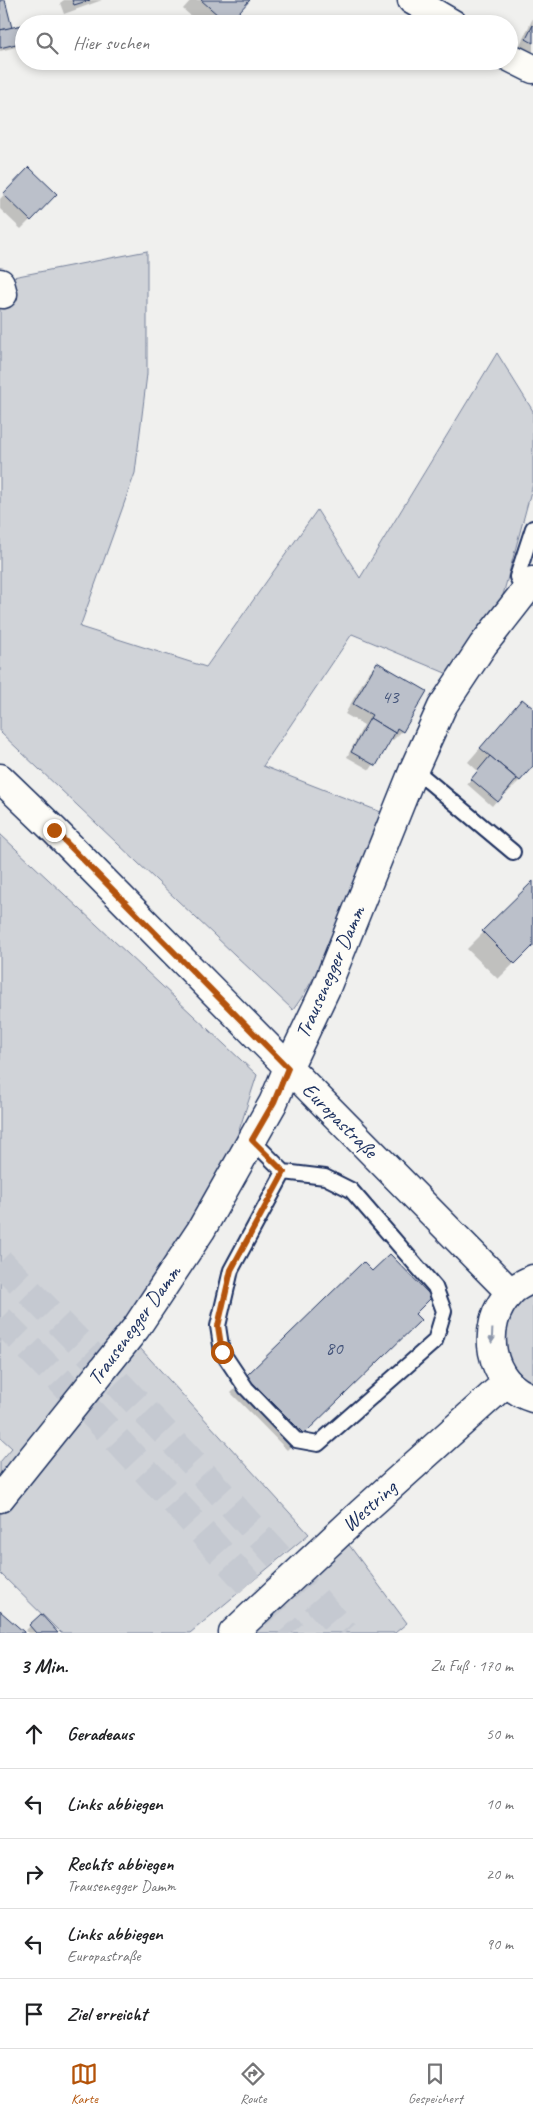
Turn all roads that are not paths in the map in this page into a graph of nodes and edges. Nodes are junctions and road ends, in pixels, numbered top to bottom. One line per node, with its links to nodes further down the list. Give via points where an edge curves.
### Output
1 (412, 0): 2 (street)
2 (438, 15)
3 (518, 62): 4 (street)
4 (533, 69)
5 (533, 528): 6 (lane, via 517,577)
6 (528, 586): 7 (street, Trausenegger Damm, via 442,707)
7 (414, 769): 9 (lane); 10 (street, Trausenegger Damm, via 338,960)
8 (0, 778): 10 (street, Europastraße)
9 (513, 852)
10 (288, 1068): 11 (street, Trausenegger Damm, via 274,1102); 14 (street, Europastraße)
11 (252, 1140): 12 (lane); 17 (street, Trausenegger Damm, via 201,1230 136,1328)
12 (284, 1172): 12 (lane, via 231,1270 218,1326 222,1352 246,1388 296,1440 318,1444 435,1342 444,1311 435,1287 351,1190 325,1177)
13 (533, 1279): 14 (street)
14 (510, 1292): 15 (street, one-way to 15, via 496,1313 490,1337 494,1361)
15 (507, 1382): 16 (street); 18 (street, Westring)
16 (533, 1398)
17 (0, 1498)
18 (233, 1633)

